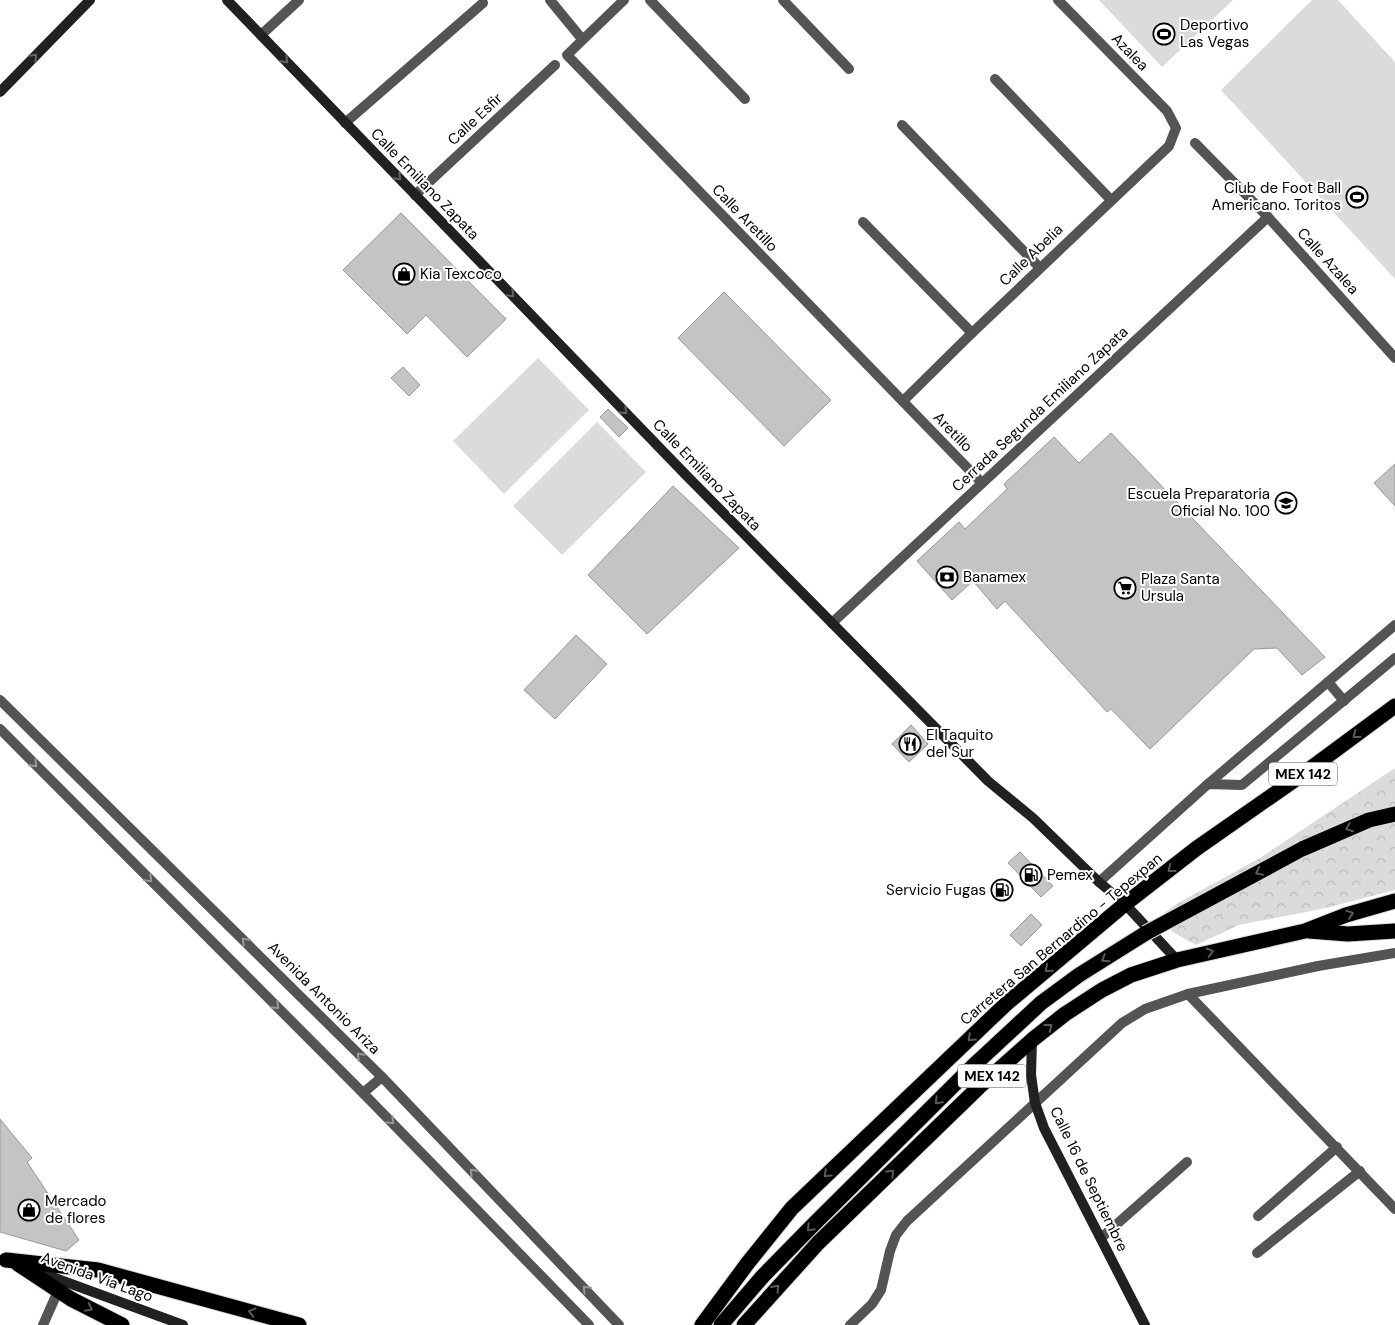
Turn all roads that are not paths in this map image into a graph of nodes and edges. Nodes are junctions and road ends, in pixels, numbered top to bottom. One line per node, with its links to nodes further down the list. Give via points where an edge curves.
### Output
1 (90, 0): 15 (main road, one-way to 1)
2 (226, 0): 10 (main road, Calle Emiliano Zapata)
3 (300, 0): 10 (street)
4 (550, 0): 11 (street)
5 (624, 0): 11 (street)
6 (650, 0): 16 (street)
7 (783, 0): 13 (street)
8 (1058, 0): 19 (street, Azalea, via 1167,111)
9 (483, 3): 17 (street)
10 (261, 35): 17 (main road, Calle Emiliano Zapata, one-way to 17)
11 (582, 40): 28 (street, Calle Aretillo, via 567,55)
12 (555, 65): 21 (street, Calle Esfir)
13 (849, 69)
14 (995, 79): 22 (street)
15 (0, 92)
16 (745, 99)
17 (345, 123): 21 (main road, Calle Emiliano Zapata, one-way to 21)
18 (902, 125): 25 (street)
19 (1176, 128): 22 (street, Calle Abelia, via 1169,146)
20 (1195, 143): 23 (street, Calle Azalea)
21 (415, 195): 30 (main road, Calle Emiliano Zapata, one-way to 30)
22 (1111, 200): 25 (street, Calle Abelia)
23 (1268, 217): 27 (street, Calle Azalea); 29 (street, Cerrada Segunda Emiliano Zapata)
24 (863, 222): 26 (street)
25 (1040, 268): 26 (street, Calle Abelia)
26 (972, 333): 28 (street, Calle Abelia)
27 (1395, 358)
28 (903, 401): 29 (street, Aretillo)
29 (982, 483): 30 (street, Cerrada Segunda Emiliano Zapata)
30 (832, 622): 40 (main road, Calle Emiliano Zapata, via 988,781 1033,818)
31 (1395, 625): 33 (street)
32 (1395, 658): 35 (street)
33 (1328, 682): 35 (street); 38 (street)
34 (0, 700): 49 (street, Avenida Antonio Ariza, one-way to 34)
35 (1344, 701): 38 (street, via 1242,785)
36 (1395, 706): 42 (highway, Carretera San Bernardino - Tepexpan / MEX 142, one-way to 42, via 1197,848)
37 (0, 729): 50 (street, one-way to 50)
38 (1208, 784): 40 (street)
39 (1395, 814): 68 (highway, one-way to 68, bridge, via 1348,828 1293,854 1146,933 1041,1003 815,1223)
40 (1099, 882): 42 (main road, Calle Emiliano Zapata)
41 (1395, 901): 43 (highway, MEX 142, one-way to 41)
42 (1125, 904): 46 (main road, Calle Emiliano Zapata); 67 (highway, Carretera San Bernardino - Tepexpan / MEX 142, one-way to 67, via 1006,1004 792,1208)
43 (1305, 931): 44 (highway, via 1348,934); 46 (highway, MEX 142, one-way to 43)
44 (1395, 931)
45 (1395, 953): 47 (street)
46 (1177, 960): 48 (highway, MEX 142, one-way to 46, via 1102,990 1131,975)
47 (1188, 994): 51 (street, via 1145,1009 1122,1023); 52 (street)
48 (1032, 1040): 51 (main road, Calle 16 de Septiembre, via 1031,1075); 69 (highway, MEX 142, one-way to 48, via 818,1243)
49 (382, 1077): 50 (street); 66 (street, Avenida Antonio Ariza, one-way to 49)
50 (363, 1093): 65 (street, one-way to 65)
51 (1035, 1103): 57 (main road, Calle 16 de Septiembre, via 1044,1128); 70 (street, via 907,1221 890,1251 881,1290 872,1304)
52 (1337, 1147): 54 (street); 56 (street)
53 (1187, 1162): 57 (street)
54 (1360, 1171): 55 (street); 58 (street)
55 (1395, 1209)
56 (1258, 1216)
57 (1101, 1238): 71 (main road, Calle 16 de Septiembre)
58 (1257, 1253)
59 (8, 1260): 60 (highway); 63 (main road, Avenida Vía Lago); 64 (highway, one-way to 59, via 98,1270)
60 (58, 1291): 61 (street); 62 (highway, one-way to 62)
61 (43, 1325)
62 (122, 1325)
63 (183, 1325)
64 (298, 1325)
65 (589, 1325)
66 (619, 1325)
67 (702, 1325)
68 (721, 1325)
69 (744, 1325)
70 (850, 1325)
71 (1145, 1325)

